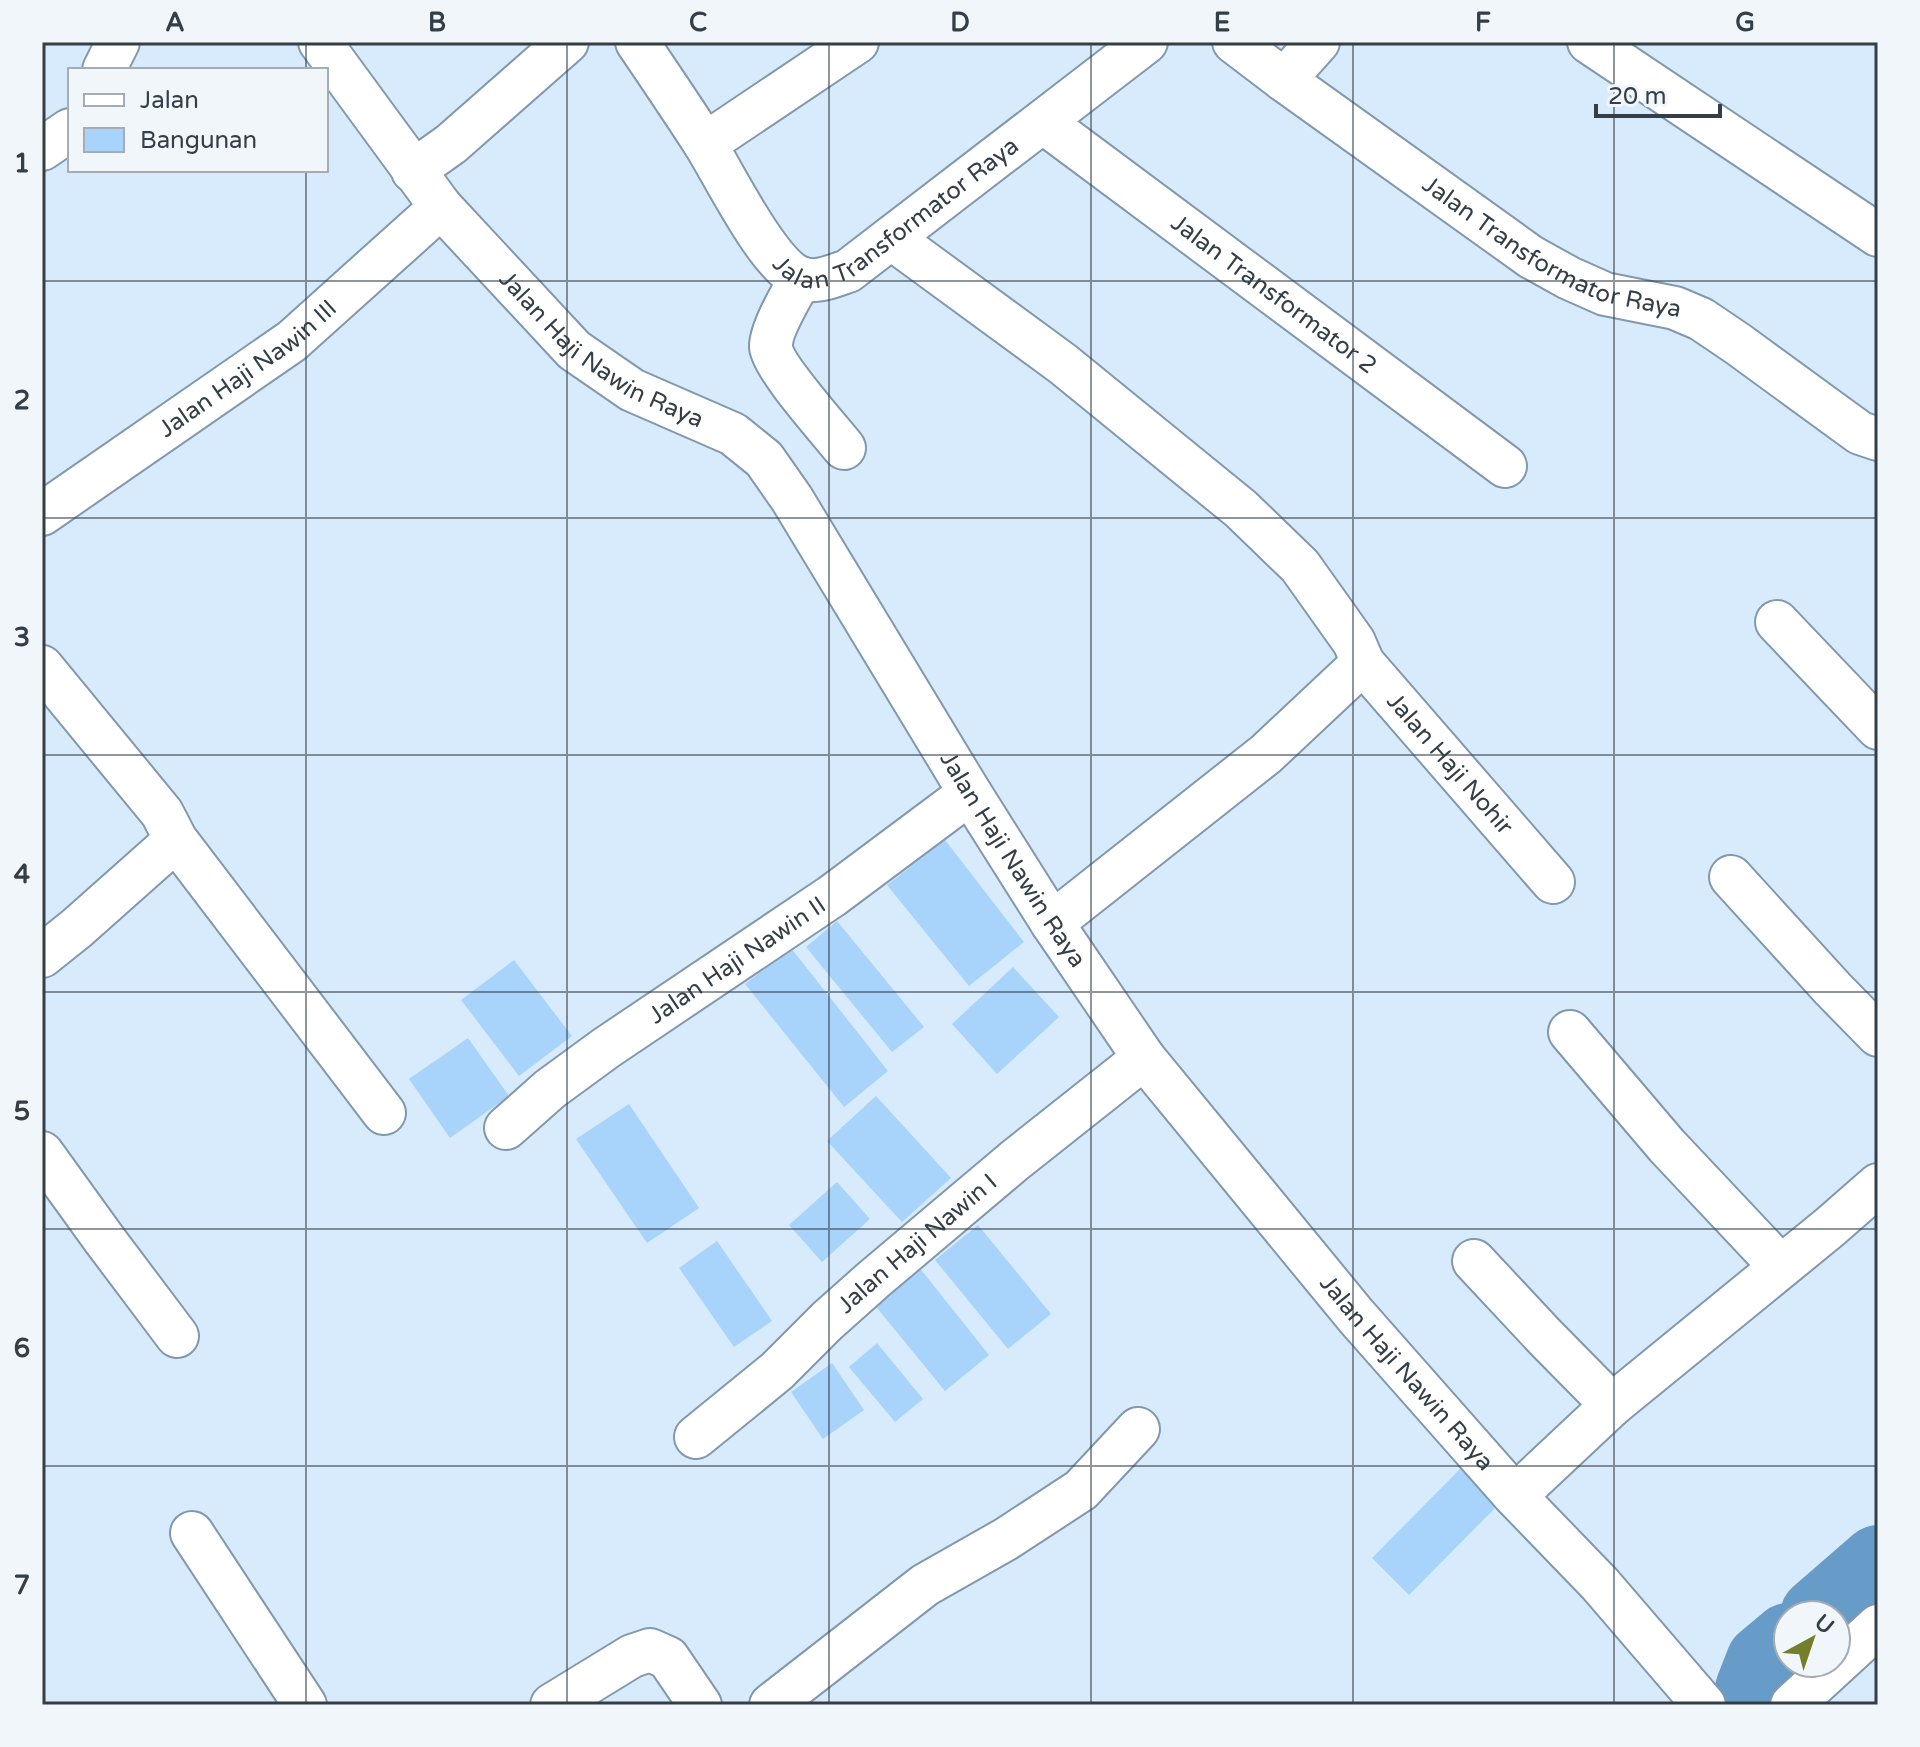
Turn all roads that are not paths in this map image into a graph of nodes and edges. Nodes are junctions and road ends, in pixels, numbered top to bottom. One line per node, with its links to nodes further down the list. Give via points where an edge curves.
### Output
1 (118, 42): 10 (street)
2 (320, 42): 16 (street, Jalan Haji Nawin Raya)
3 (567, 42): 16 (street)
4 (637, 42): 14 (street, Jalan Transformator Raya)
5 (857, 42): 14 (street)
6 (1146, 42): 12 (street, Jalan Transformator Raya)
7 (1234, 42): 11 (street, Jalan Transformator Raya)
8 (1318, 42): 11 (street)
9 (1589, 42): 18 (street)
10 (105, 68)
11 (1284, 80): 21 (street, Jalan Transformator Raya, via 1531,257 1605,294 1675,308 1701,319)
12 (1043, 122): 19 (street, Jalan Transformator Raya); 23 (street, Jalan Transformator 2)
13 (68, 131): 15 (street)
14 (705, 144): 20 (street, Jalan Transformator Raya, via 764,243 780,264)
15 (42, 149)
16 (413, 171): 17 (street, Jalan Haji Nawin Raya)
17 (441, 207): 24 (street, Jalan Haji Nawin III, via 292,341); 29 (street, Jalan Haji Nawin Raya, via 574,350 632,390 733,434 764,459)
18 (1878, 235)
19 (891, 238): 20 (street, Jalan Transformator Raya, via 848,271 824,279); 26 (street, Jalan Haji Nohir, via 1063,364 1241,509 1300,566)
20 (801, 278): 22 (street, via 771,345 777,363)
21 (1872, 427)
22 (844, 448)
23 (1505, 466)
24 (42, 514)
25 (1777, 622): 28 (street)
26 (1359, 653): 32 (street, Jalan Haji Nohir); 33 (street, via 1266,754)
27 (42, 667): 30 (street, via 162,813)
28 (1878, 728)
29 (970, 793): 33 (street, Jalan Haji Nawin Raya); 39 (street, Jalan Haji Nawin II, via 832,896 606,1048)
30 (176, 840): 34 (street); 38 (street)
31 (1731, 877): 36 (street)
32 (1553, 882)
33 (1052, 923): 37 (street, Jalan Haji Nawin Raya)
34 (42, 956)
35 (1570, 1032): 43 (street)
36 (1878, 1035)
37 (1144, 1058): 47 (street, Jalan Haji Nawin I, via 873,1280 777,1371); 48 (street, Jalan Haji Nawin Raya, via 1356,1316)
38 (384, 1113)
39 (506, 1128)
40 (42, 1153): 44 (street)
41 (1878, 1185): 43 (street)
42 (1474, 1261): 45 (street)
43 (1780, 1266): 45 (street)
44 (177, 1336)
45 (1612, 1405): 48 (street)
46 (1138, 1429): 55 (street, via 1081,1490 925,1585)
47 (696, 1437)
48 (1515, 1496): 56 (street, Jalan Haji Nawin Raya, via 1600,1584)
49 (192, 1533): 52 (street)
50 (1878, 1626): 51 (street)
51 (1796, 1701)
52 (305, 1705)
53 (552, 1705): 54 (street, via 650,1650 668,1658)
54 (700, 1705)
55 (771, 1705)
56 (1704, 1705)

